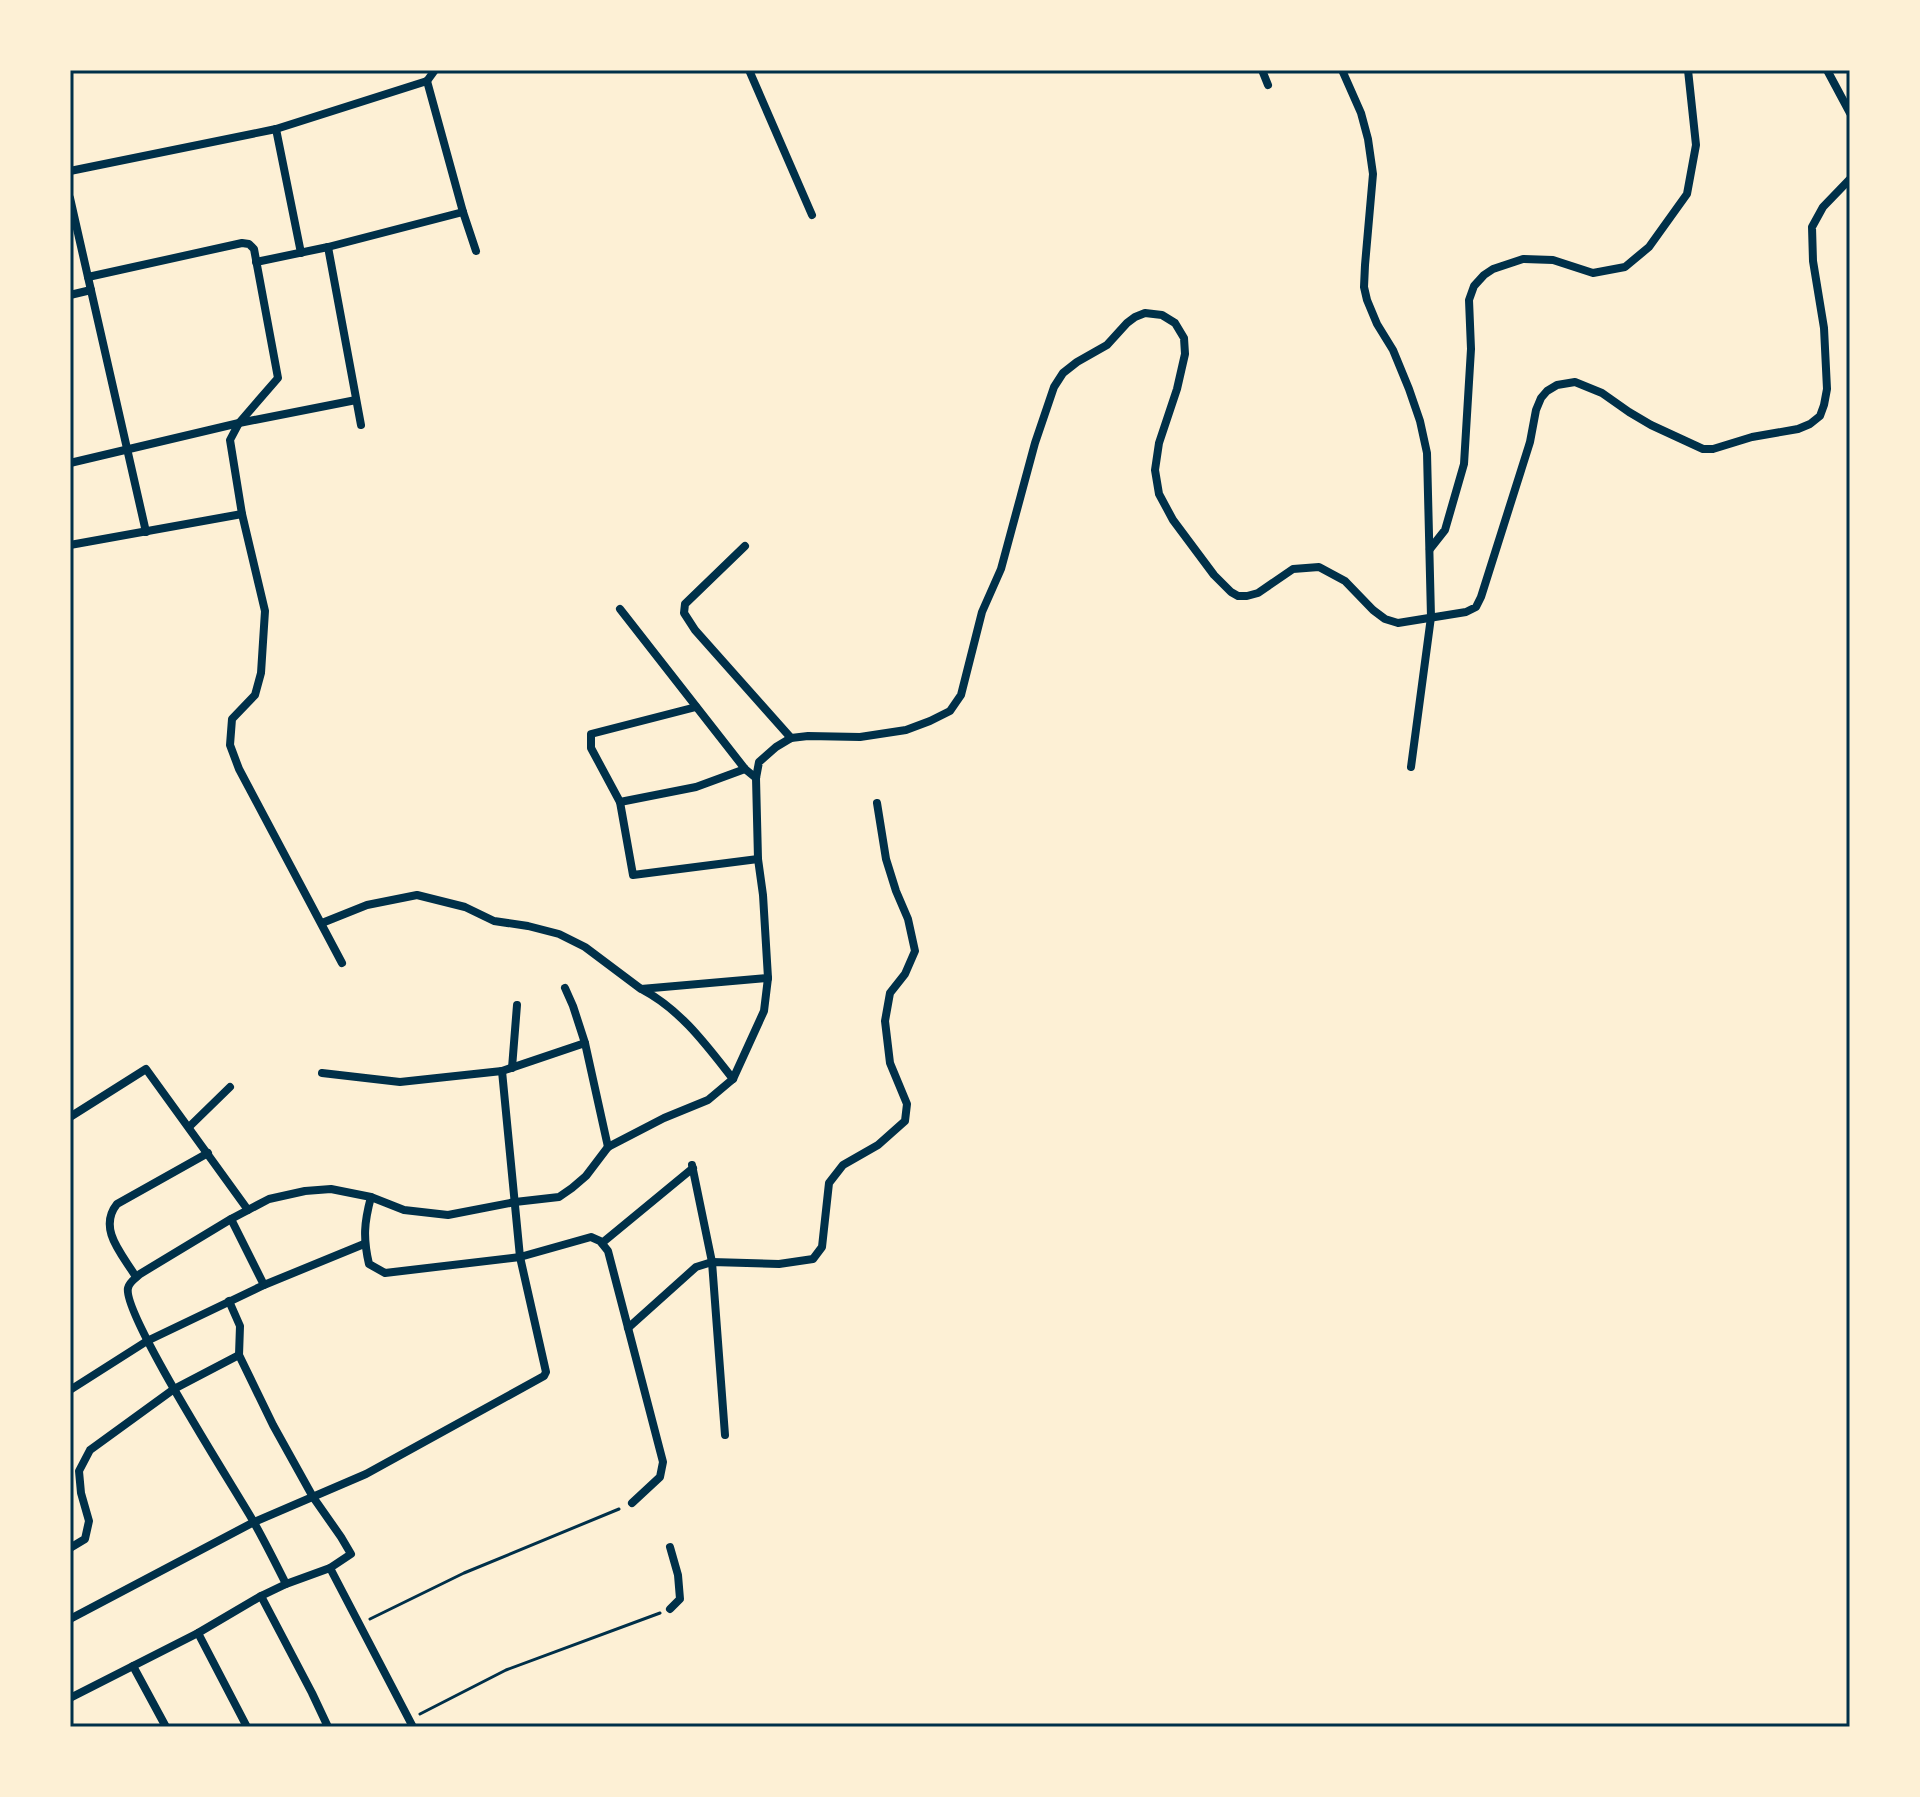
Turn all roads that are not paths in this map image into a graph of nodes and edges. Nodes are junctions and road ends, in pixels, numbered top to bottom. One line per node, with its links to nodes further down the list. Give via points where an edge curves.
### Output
1 (435, 70): 7 (street)
2 (749, 70): 15 (street)
3 (1262, 70): 8 (street)
4 (1342, 70): 32 (street, via 1361,113 1373,174 1364,287 1420,421 1427,453)
5 (1688, 70): 32 (street, via 1696,145 1687,194 1649,247 1625,267 1593,273 1553,260 1523,259 1493,269 1474,286 1469,300 1464,464 1445,530)
6 (1827, 70): 9 (street)
7 (427, 81): 10 (street); 14 (street)
8 (1268, 85)
9 (1850, 113)
10 (276, 129): 11 (street); 18 (street)
11 (70, 171)
12 (1850, 179): 34 (street, via 1812,227 1827,389 1820,416 1798,429 1703,449 1591,388 1575,382 1557,385 1536,410 1476,607)
13 (70, 198): 20 (street)
14 (463, 212): 16 (street); 17 (street)
15 (812, 215)
16 (328, 247): 18 (street); 23 (street)
17 (476, 251)
18 (301, 253): 19 (street)
19 (256, 262): 20 (street, via 254,249 242,243); 24 (street, via 278,378)
20 (88, 277): 21 (street)
21 (91, 290): 22 (street); 26 (street)
22 (70, 295)
23 (356, 400): 24 (street); 25 (street)
24 (239, 423): 26 (street); 28 (street, via 230,440)
25 (361, 425)
26 (127, 449): 27 (street); 29 (street)
27 (70, 463)
28 (242, 514): 29 (street); 43 (street, via 265,611 261,673 255,695 232,719 230,745)
29 (146, 532): 30 (street)
30 (70, 545)
31 (745, 546): 36 (street, via 685,604 684,613)
32 (1429, 550): 34 (street)
33 (620, 609): 35 (street)
34 (1431, 617): 36 (street, via 1398,623 1385,619 1345,581 1319,567 1293,569 1247,596 1231,592 1214,575 1159,494 1159,443 1177,389 1184,338 1175,323 1145,313 1063,373 1054,387 961,695 950,711 906,730); 37 (street)
35 (696, 707): 38 (street); 40 (street, via 591,734 591,748)
36 (791, 738): 39 (street, via 759,762)
37 (1411, 767)
38 (745, 769): 39 (street); 40 (street, via 696,787)
39 (756, 778): 42 (street)
40 (620, 802): 42 (street, via 633,875)
41 (877, 803): 65 (street, via 886,859 915,951 890,993 885,1021 890,1063 907,1104 905,1121 843,1165 829,1183 822,1247 813,1259)
42 (758, 859): 45 (street)
43 (322, 923): 44 (street); 47 (street, via 367,905 417,895 494,921 559,934)
44 (342, 963)
45 (768, 978): 47 (street); 52 (street, via 764,1011)
46 (565, 988): 49 (street)
47 (641, 989): 52 (street, via 663,1000)
48 (517, 1005): 50 (street)
49 (585, 1043): 50 (street); 56 (street)
50 (507, 1069): 51 (street, via 400,1082); 59 (street)
51 (322, 1073)
52 (733, 1079): 56 (street, via 708,1100)
53 (230, 1087): 55 (street)
54 (70, 1117): 55 (street, via 146,1069)
55 (189, 1127): 57 (street)
56 (608, 1147): 59 (street, via 586,1176 559,1197)
57 (208, 1153): 60 (street); 66 (street, via 111,1212 109,1233)
58 (371, 1197): 59 (street, via 404,1210 448,1215); 60 (street, via 331,1189 305,1191); 63 (street)
59 (515, 1202): 64 (street)
60 (248, 1210): 61 (street)
61 (231, 1219): 66 (street); 67 (street)
62 (602, 1243): 64 (street, via 591,1237); 65 (street, via 692,1167); 69 (street)
63 (364, 1244): 64 (street, via 369,1264 385,1273); 67 (street)
64 (520, 1257): 77 (street, via 544,1376 366,1474)
65 (712, 1262): 69 (street, via 696,1267); 74 (street)
66 (136, 1277): 70 (street, via 127,1288 128,1298)
67 (264, 1285): 68 (street)
68 (229, 1301): 70 (street); 71 (street, via 240,1326)
69 (628, 1328): 78 (street, via 663,1462 660,1477)
70 (147, 1341): 72 (street); 73 (street)
71 (239, 1355): 72 (street); 77 (street)
72 (174, 1389): 76 (street, via 90,1450); 79 (street)
73 (70, 1390)
74 (725, 1435)
75 (70, 1464): 76 (street)
76 (75, 1473): 81 (street, via 89,1521 85,1539)
77 (313, 1497): 79 (street); 82 (street, via 351,1554)
78 (632, 1503)
79 (254, 1522): 83 (street); 86 (street)
80 (670, 1547): 85 (street, via 680,1599)
81 (70, 1548)
82 (330, 1568): 83 (street); 90 (street)
83 (286, 1584): 84 (street)
84 (261, 1596): 87 (street); 93 (street)
85 (670, 1609)
86 (70, 1619)
87 (198, 1633): 88 (street); 92 (street)
88 (133, 1666): 89 (street); 91 (street)
89 (70, 1698)
90 (411, 1723)
91 (166, 1727)
92 (247, 1727)
93 (328, 1727)

